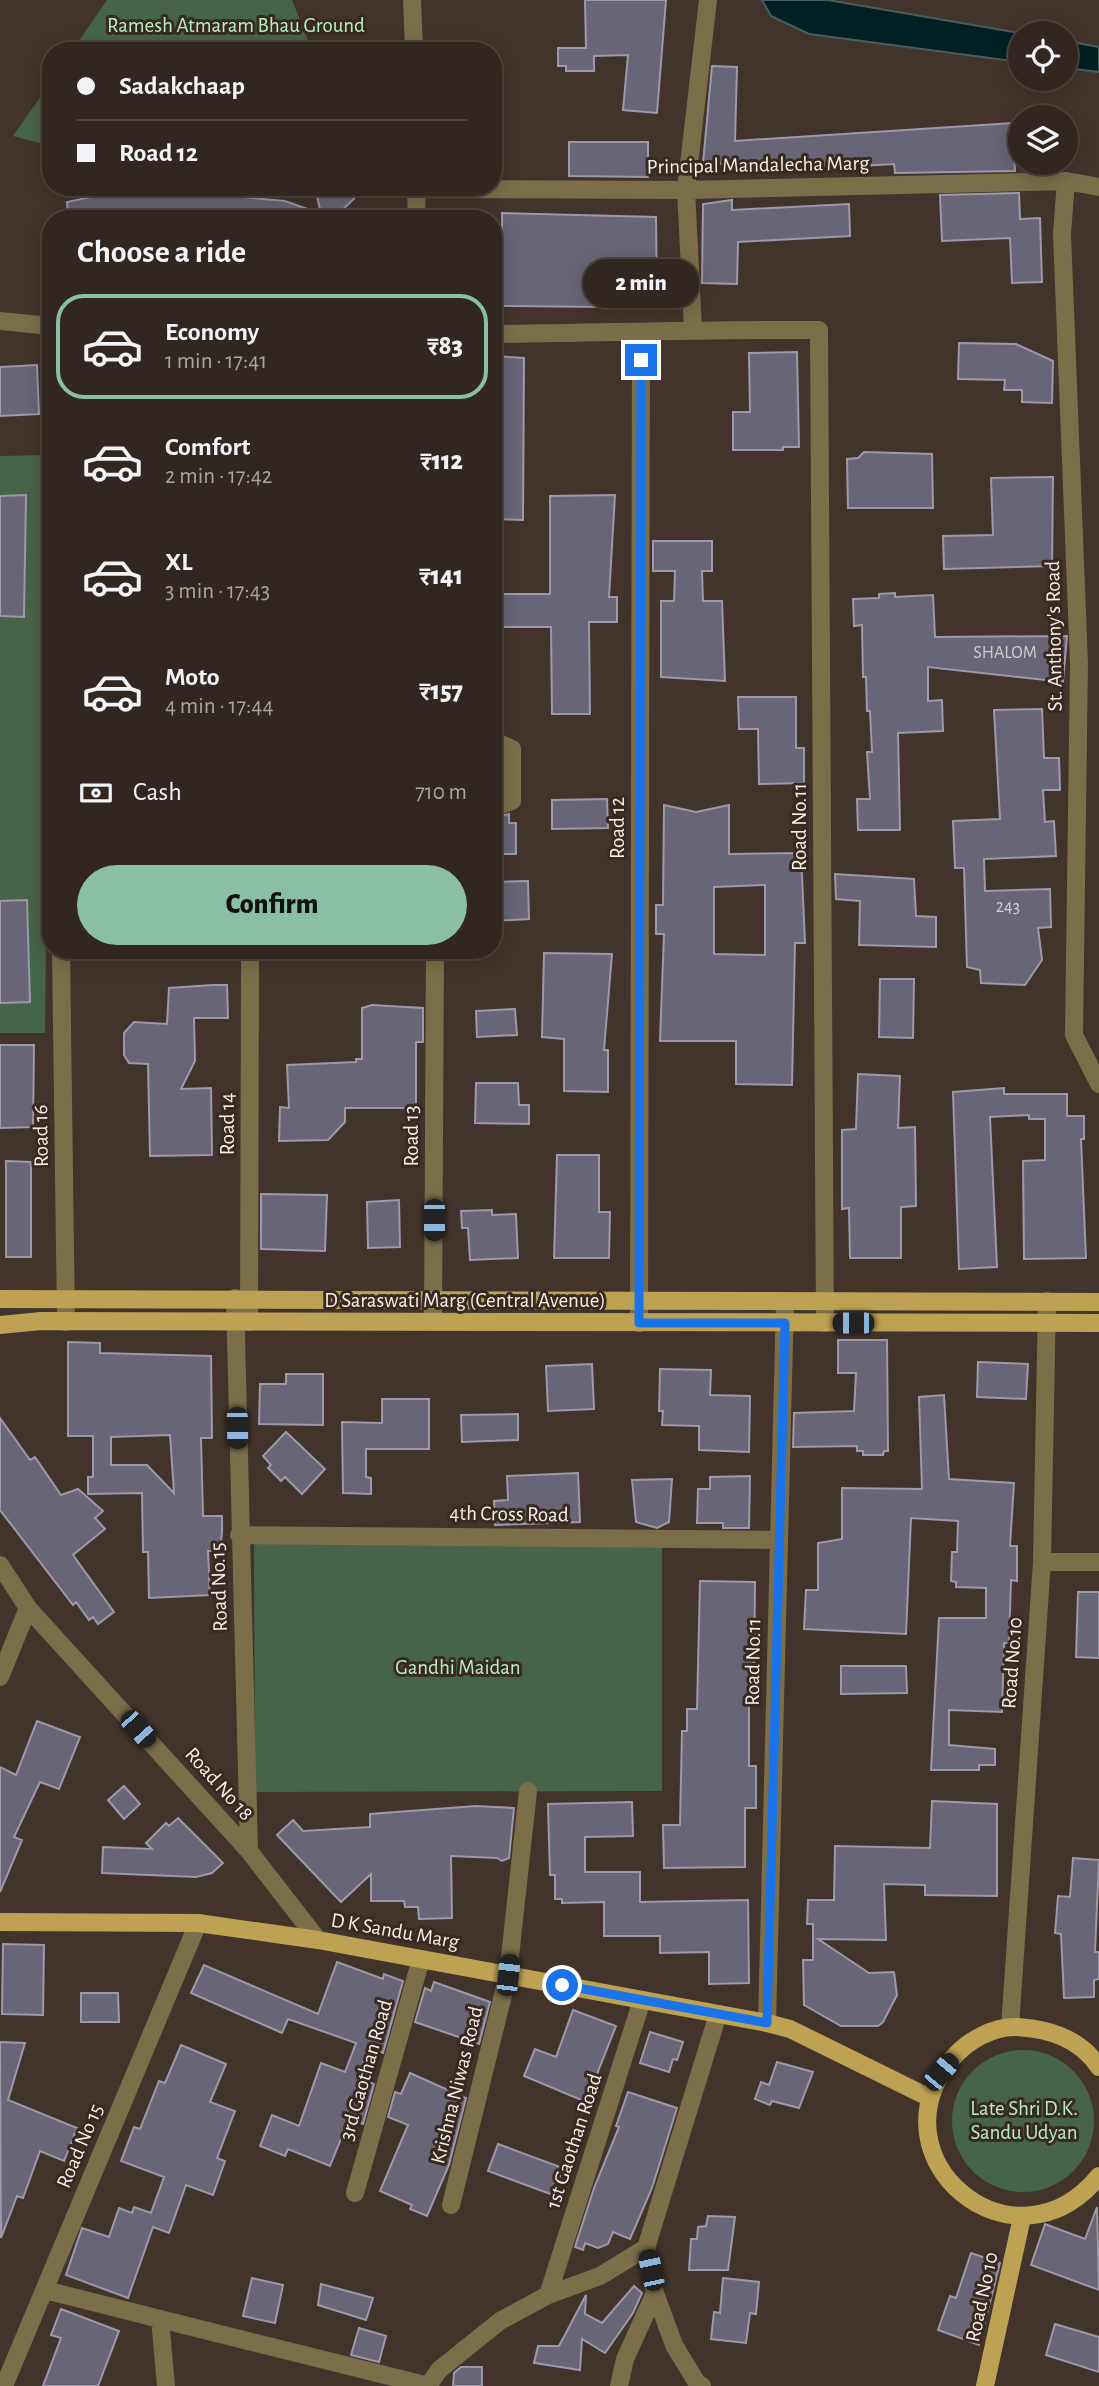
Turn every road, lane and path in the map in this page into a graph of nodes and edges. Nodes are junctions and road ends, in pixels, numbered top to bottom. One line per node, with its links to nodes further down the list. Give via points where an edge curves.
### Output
1 (412, 0): 3 (street)
2 (708, 0): 7 (street)
3 (414, 42)
4 (1066, 181): 5 (street, Principal Mandalecha Marg); 7 (street, Principal Mandalecha Marg); 18 (street, St. Anthony's Road, via 1062,234 1079,663 1074,1035)
5 (1099, 187)
6 (502, 189): 7 (street, Principal Mandalecha Marg)
7 (686, 190): 10 (street)
8 (0, 321): 9 (street)
9 (42, 325)
10 (692, 328): 11 (street); 25 (street, Road No.11, via 819,330)
11 (641, 333): 12 (street); 23 (street, Road 12)
12 (502, 334)
13 (502, 744): 14 (street, via 512,749 512,796 510,803)
14 (502, 805)
15 (61, 959): 21 (street, Road 16)
16 (250, 959): 19 (street, Road 14)
17 (435, 959): 22 (street, Road 13)
18 (1099, 1084)
19 (242, 1298): 21 (main road, D Saraswati Marg (Central Avenue)); 22 (main road, D Saraswati Marg (Central Avenue)); 29 (street, Road 14)
20 (0, 1299): 21 (main road, D Saraswati Marg (Central Avenue))
21 (66, 1300): 28 (street, Road 16)
22 (433, 1300): 23 (main road, D Saraswati Marg (Central Avenue)); 30 (street, Road 13)
23 (639, 1301): 24 (main road, D Saraswati Marg (Central Avenue)); 31 (street, Road 12)
24 (785, 1301): 25 (main road, D Saraswati Marg (Central Avenue)); 32 (street, Road No.11)
25 (825, 1301): 26 (main road, D Saraswati Marg (Central Avenue)); 33 (street, Road No.11)
26 (1047, 1301): 27 (main road, D Saraswati Marg (Central Avenue)); 34 (street, Road No.10)
27 (1099, 1301)
28 (66, 1322): 29 (main road, D Saraswati Marg (Central Avenue)); 36 (main road, D Saraswati Marg (Central Avenue))
29 (242, 1322): 30 (main road, D Saraswati Marg (Central Avenue)); 37 (street, Road No.15)
30 (433, 1322): 31 (main road, D Saraswati Marg (Central Avenue))
31 (639, 1323): 32 (main road, D Saraswati Marg (Central Avenue))
32 (785, 1323): 33 (main road, D Saraswati Marg (Central Avenue)); 38 (street, Road No.11)
33 (825, 1323): 34 (main road, D Saraswati Marg (Central Avenue))
34 (1047, 1323): 35 (main road, D Saraswati Marg (Central Avenue)); 39 (street, Road No.10)
35 (1099, 1323)
36 (0, 1325)
37 (239, 1535): 38 (street, 4th Cross Road); 45 (street, Road No.15)
38 (779, 1540): 53 (street, Road No.11)
39 (1042, 1562): 40 (street); 54 (street, Road No.10)
40 (1099, 1563)
41 (0, 1565): 42 (street, Road No 18)
42 (28, 1608): 43 (street); 45 (street, Road No 18)
43 (0, 1677)
44 (528, 1791): 50 (street, Krishna Niwas Road)
45 (248, 1851): 48 (street, Road No 18)
46 (0, 1922): 47 (main road, D K Sandu Marg)
47 (198, 1923): 48 (main road, D K Sandu Marg); 62 (street, Road No 15)
48 (318, 1940): 49 (main road, D K Sandu Marg)
49 (421, 1959): 50 (main road, D K Sandu Marg); 58 (street, 3rd Gaothan Road)
50 (508, 1975): 51 (main road, D K Sandu Marg); 59 (street, Krishna Niwas Road)
51 (642, 2000): 52 (main road, D K Sandu Marg); 64 (street, 1st Gaothan Road)
52 (718, 2014): 53 (main road, D K Sandu Marg); 61 (street)
53 (767, 2023): 56 (main road, D K Sandu Marg, via 790,2029)
54 (1010, 2027): 55 (main road, via 1043,2028 1073,2041); 56 (main road, via 983,2034 959,2050 941,2072)
55 (1099, 2067)
56 (930, 2098): 60 (main road, via 927,2126 933,2155 947,2180 985,2209)
57 (1099, 2176): 60 (main road, via 1067,2206)
58 (355, 2193)
59 (451, 2205)
60 (1022, 2217): 71 (main road, Road No 10)
61 (646, 2248): 63 (street); 64 (street, via 600,2276)
62 (45, 2290): 65 (street); 66 (street, Road No 15)
63 (655, 2293): 69 (street, via 625,2358); 70 (street, via 674,2345)
64 (548, 2295): 68 (street, via 491,2328 439,2370)
65 (160, 2319): 67 (street); 68 (street)
66 (4, 2386)
67 (166, 2386)
68 (428, 2386)
69 (619, 2386)
70 (702, 2386)
71 (985, 2386)

